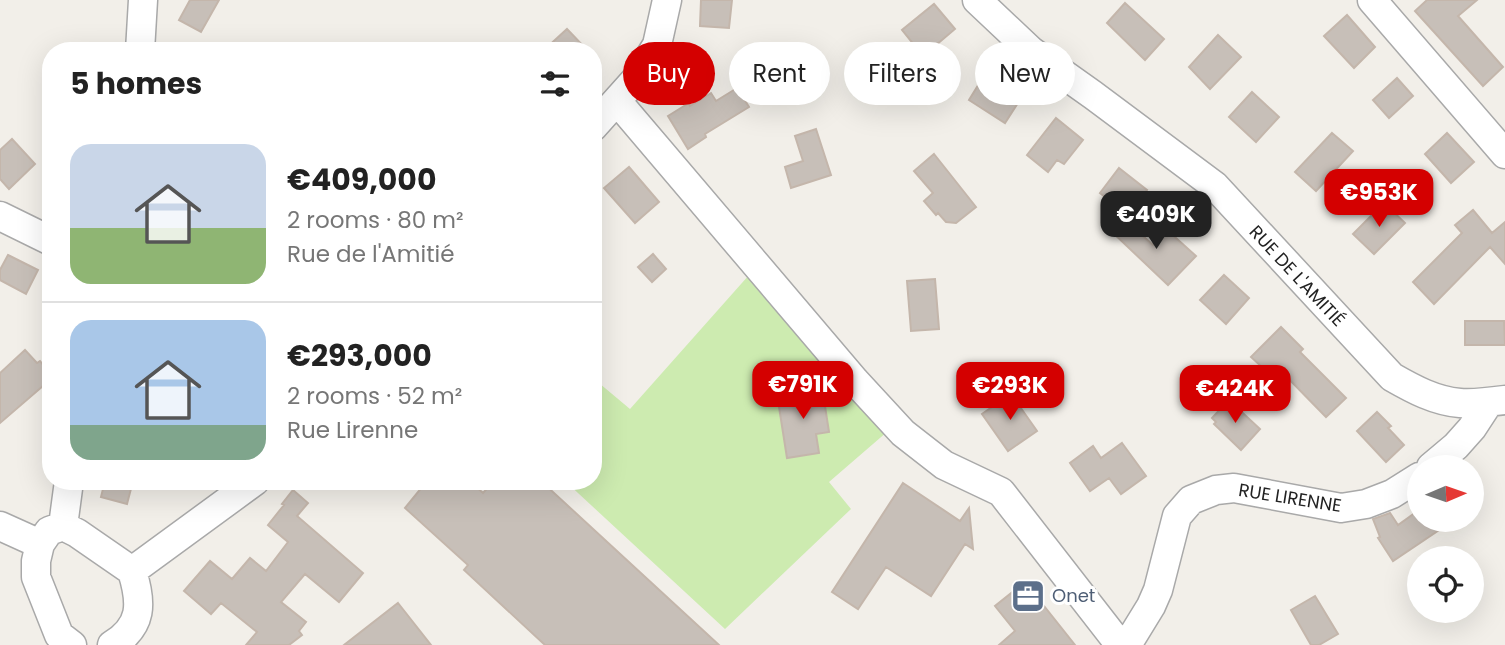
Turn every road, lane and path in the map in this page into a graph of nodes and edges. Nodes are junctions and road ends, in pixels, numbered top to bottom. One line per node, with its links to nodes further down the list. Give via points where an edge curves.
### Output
1 (142, 0): 5 (street)
2 (667, 0): 6 (street, via 657,45)
3 (976, 0): 11 (street, RUE DE L'AMITIÉ, via 1031,51 1215,186 1392,377 1436,398 1460,403)
4 (1372, 0): 8 (street)
5 (140, 42)
6 (617, 101): 7 (street); 22 (street, via 903,433 944,465 1001,492)
7 (602, 117)
8 (1505, 154)
9 (0, 216): 10 (street)
10 (42, 237)
11 (1497, 401): 12 (street)
12 (1445, 455)
13 (1407, 485): 23 (street, RUE LIRENNE, via 1366,504 1341,508 1234,488 1191,500 1178,516 1151,606)
14 (68, 490): 17 (street)
15 (243, 490): 19 (street)
16 (0, 526): 18 (street)
17 (63, 526): 18 (street, via 49,531); 19 (street)
18 (40, 544): 20 (street, via 36,577)
19 (132, 572): 21 (street, via 139,600 136,621)
20 (59, 642)
21 (113, 645)
22 (1120, 645)
23 (1127, 645)

